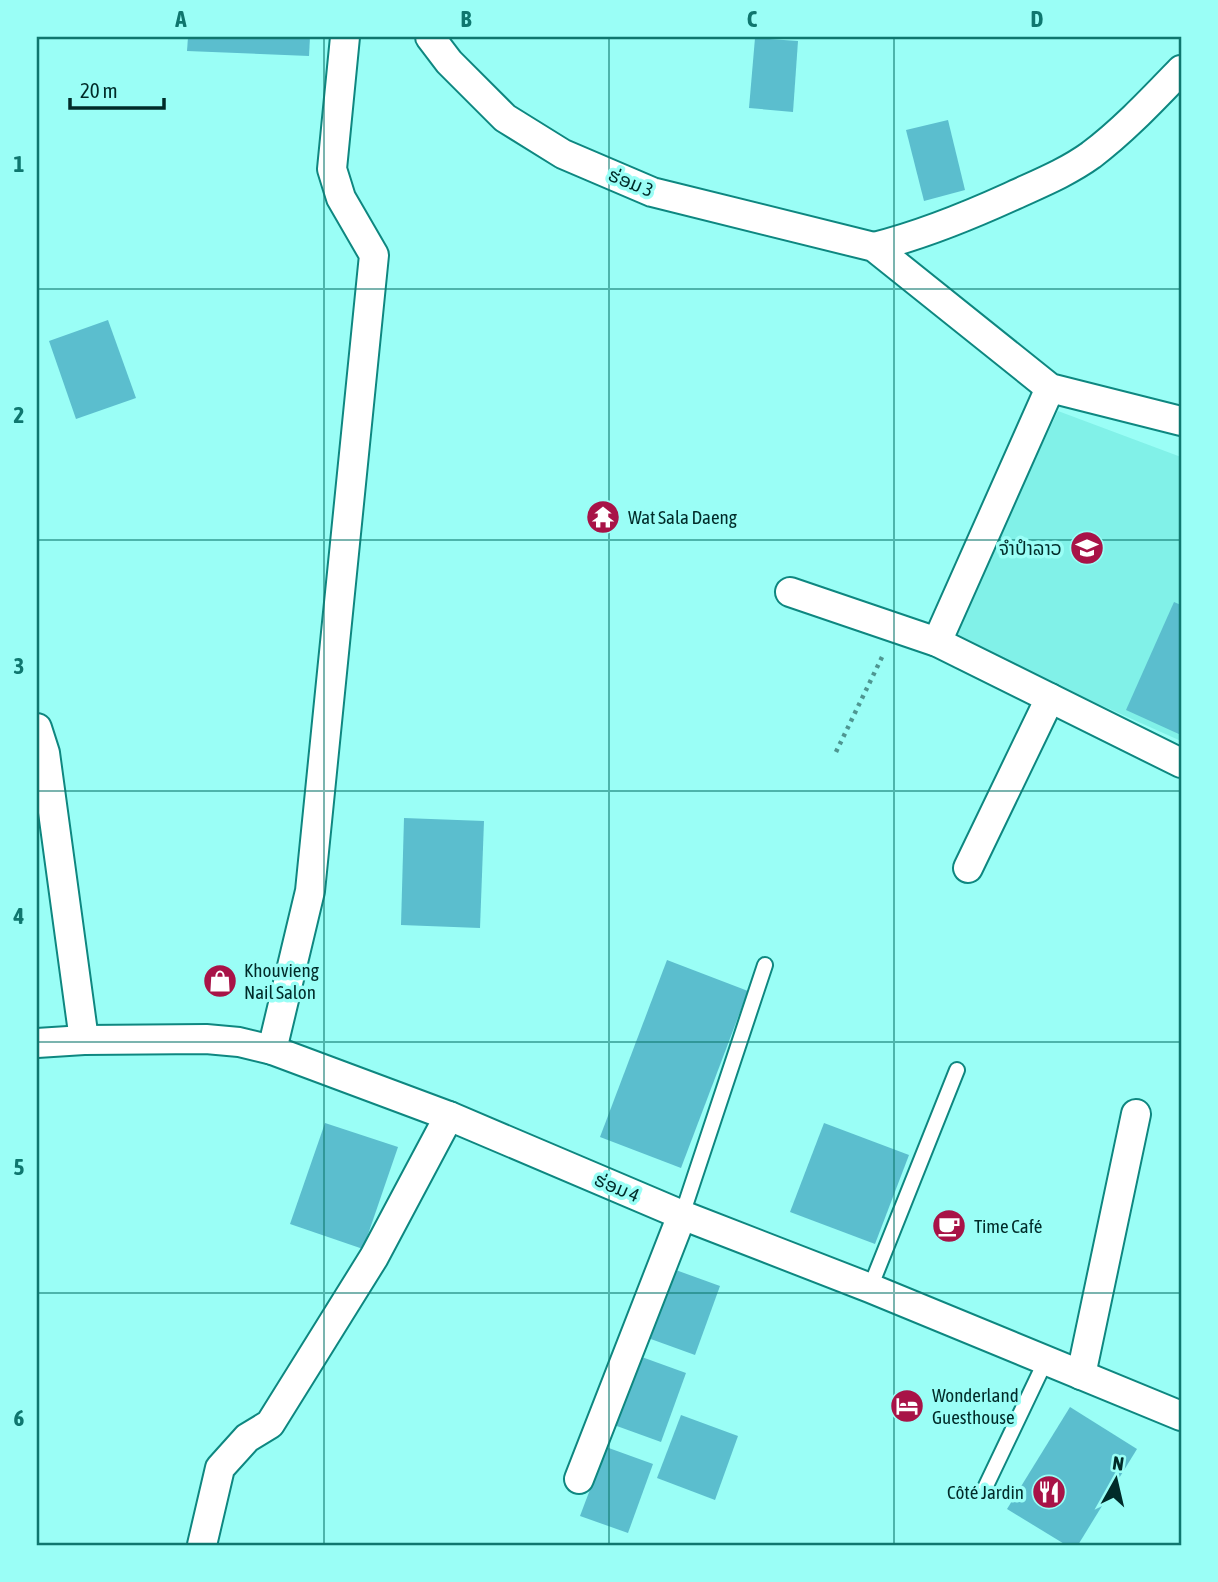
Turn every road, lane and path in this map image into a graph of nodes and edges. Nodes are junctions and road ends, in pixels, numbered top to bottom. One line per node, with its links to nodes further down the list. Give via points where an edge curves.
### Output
1 (345, 37): 18 (street, via 332,169 341,198 374,255 310,891)
2 (430, 37): 4 (street, ຮ່ອມ 3, via 505,118 563,154 652,192)
3 (1181, 70): 4 (street, via 1092,154 1061,174 951,224)
4 (874, 247): 5 (street)
5 (1050, 387): 6 (street); 9 (street)
6 (1181, 421)
7 (790, 592): 8 (street)
8 (896, 629): 9 (street); 12 (path)
9 (937, 642): 10 (street)
10 (1050, 698): 13 (street); 14 (street)
11 (37, 728): 16 (street, via 45,753)
12 (836, 752)
13 (1181, 763)
14 (968, 868)
15 (765, 965): 22 (lane)
16 (84, 1040): 17 (street, ຮ່ອມ 4); 18 (street, ຮ່ອມ 4, via 205,1039)
17 (37, 1043)
18 (272, 1050): 21 (street, ຮ່ອມ 4)
19 (957, 1070): 23 (lane)
20 (1136, 1114): 25 (street)
21 (449, 1116): 22 (street, ຮ່ອມ 4); 29 (street, via 374,1257 270,1424 247,1438 220,1468)
22 (682, 1215): 23 (street, ຮ່ອມ 4); 27 (street)
23 (870, 1288): 24 (street, ຮ່ອມ 4)
24 (1046, 1360): 25 (street, ຮ່ອມ 4); 28 (lane)
25 (1081, 1375): 26 (street, ຮ່ອມ 4)
26 (1181, 1416)
27 (579, 1479)
28 (984, 1490)
29 (202, 1545)

